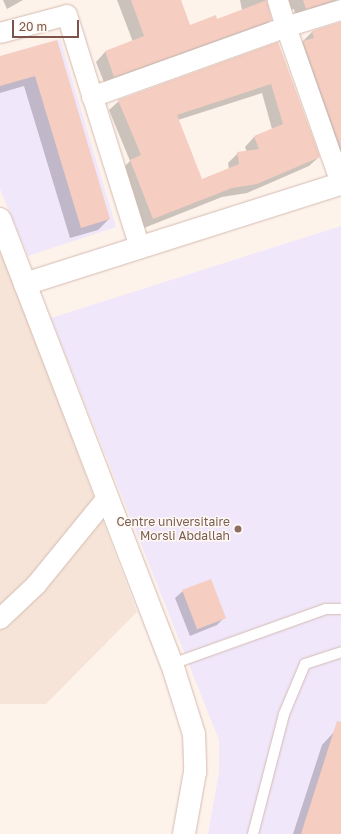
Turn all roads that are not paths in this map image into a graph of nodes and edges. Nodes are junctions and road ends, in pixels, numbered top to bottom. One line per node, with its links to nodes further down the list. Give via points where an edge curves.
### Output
1 (278, 0): 3 (street)
2 (341, 10): 3 (street)
3 (286, 27): 5 (street); 6 (street)
4 (0, 33): 5 (street, via 67,15)
5 (92, 97): 8 (street)
6 (341, 183): 8 (street)
7 (0, 219): 9 (street)
8 (140, 248): 9 (street)
9 (24, 284): 10 (street)
10 (107, 498): 12 (street, via 36,585); 14 (street)
11 (341, 609): 14 (lane, via 326,609)
12 (0, 618)
13 (341, 652): 16 (lane, via 305,664 284,714)
14 (172, 664): 15 (street, via 194,734 195,772)
15 (184, 834)
16 (253, 834)

